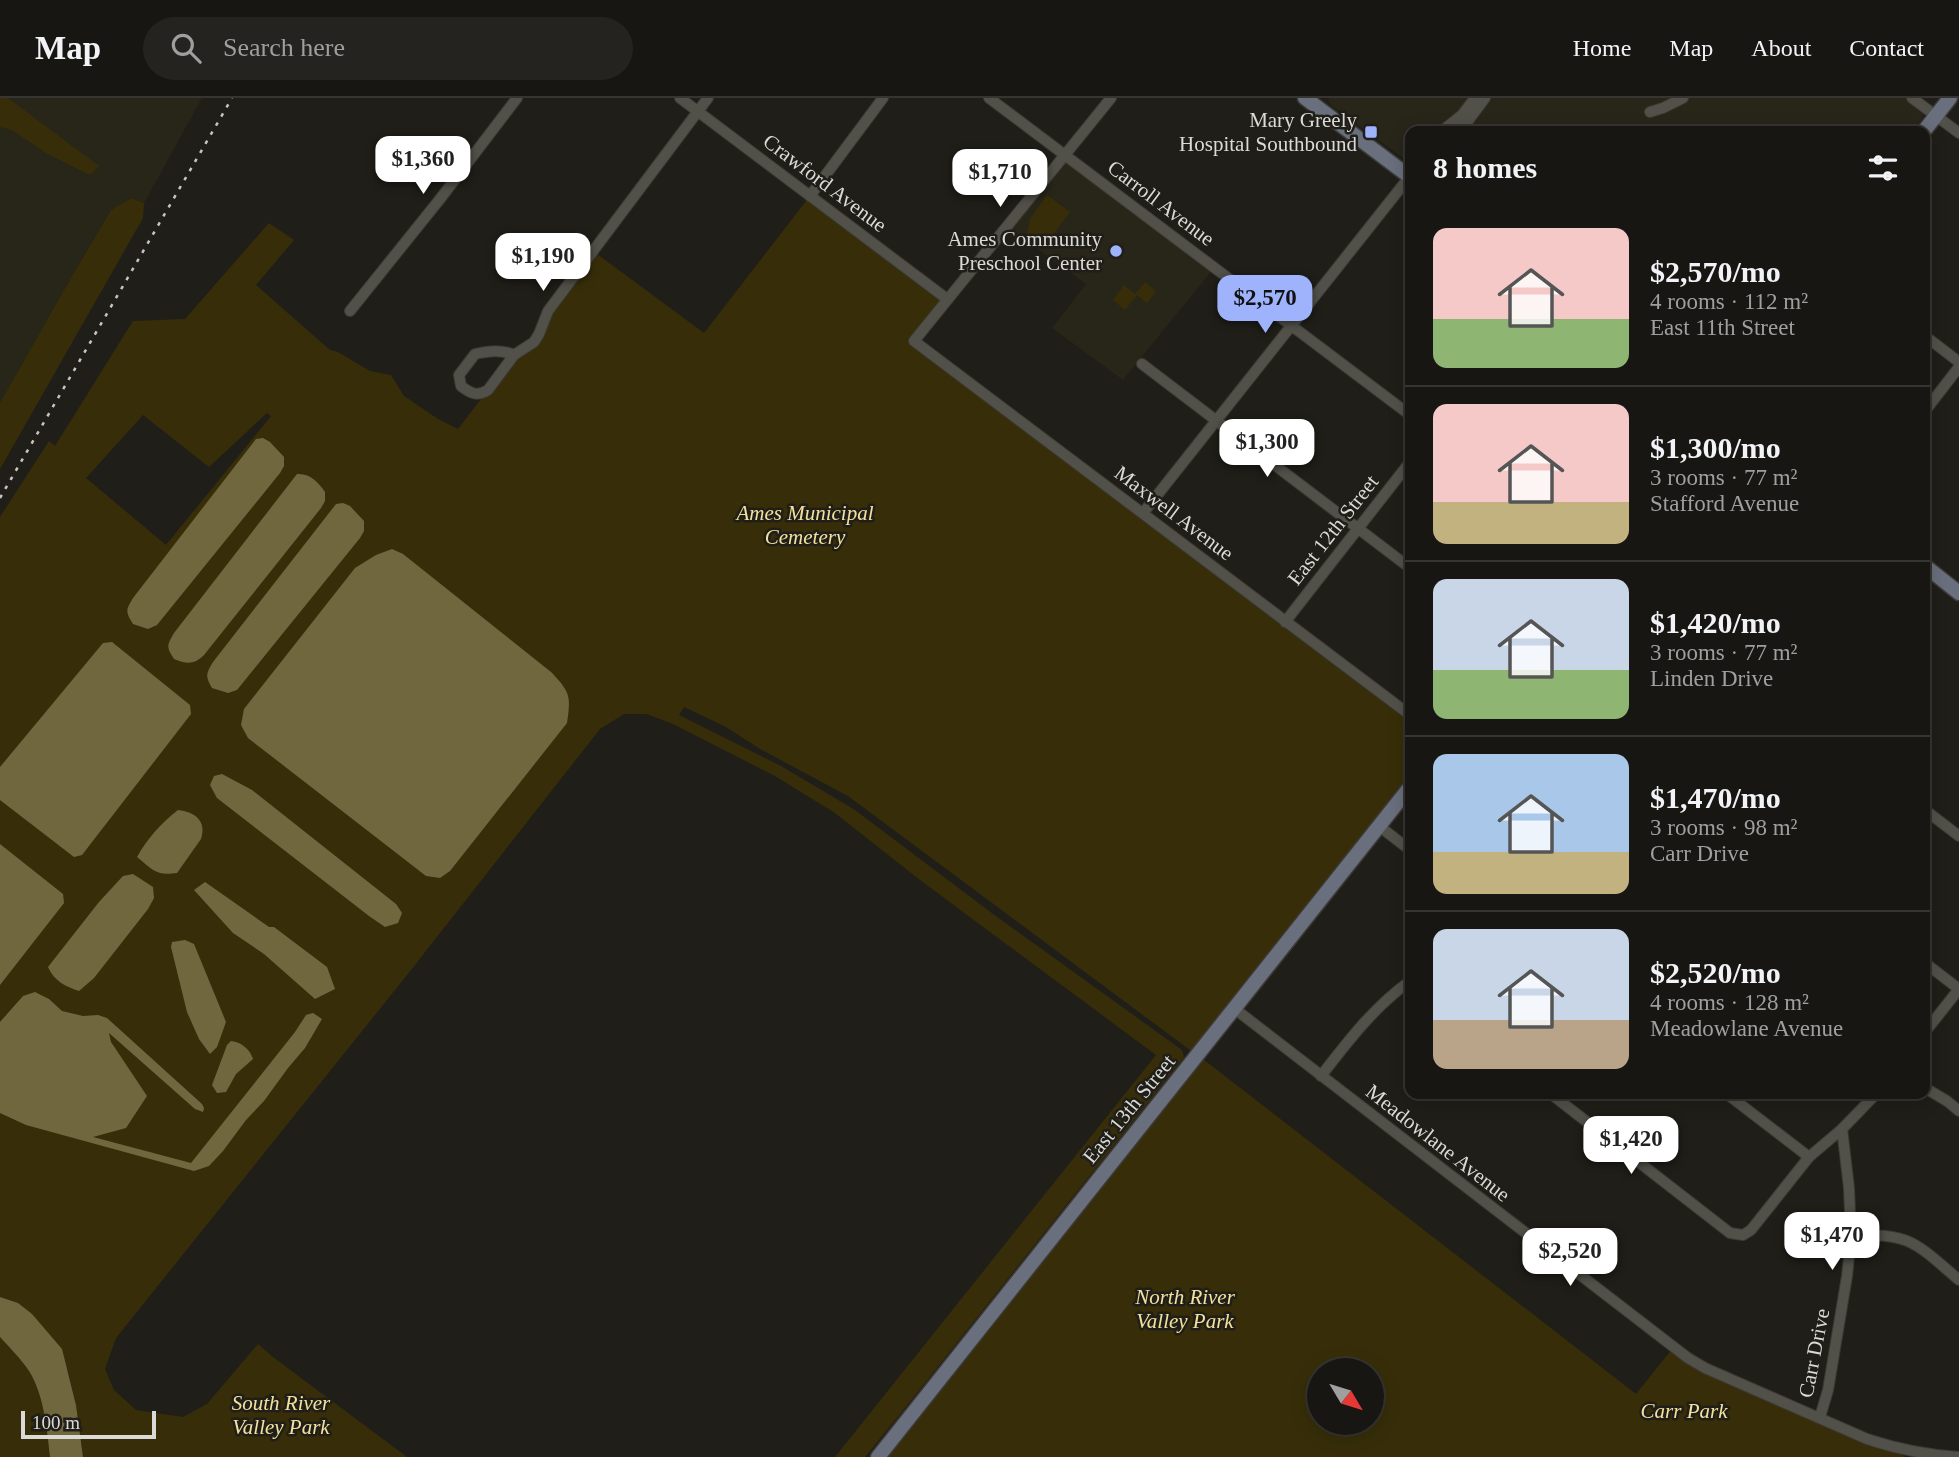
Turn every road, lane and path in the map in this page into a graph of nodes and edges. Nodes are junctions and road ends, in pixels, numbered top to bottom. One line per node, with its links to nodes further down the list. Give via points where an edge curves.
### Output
1 (517, 98): 25 (street)
2 (680, 98): 13 (street, Crawford Avenue)
3 (708, 98): 13 (street)
4 (883, 98): 23 (street)
5 (989, 98): 20 (street, Carroll Avenue)
6 (1111, 98): 20 (street)
7 (1475, 98): 16 (street)
8 (1485, 98): 17 (street)
9 (1683, 98): 14 (street)
10 (1912, 98): 15 (street)
11 (1950, 98): 15 (main road)
12 (1315, 101): 21 (main road)
13 (698, 112): 23 (street, Crawford Avenue); 28 (street, via 548,311 534,342)
14 (1650, 112)
15 (1936, 116): 18 (main road); 19 (street)
16 (1448, 126)
17 (1462, 126)
18 (1928, 126)
19 (1959, 133)
20 (1064, 154): 24 (street); 26 (street, Carroll Avenue)
21 (1405, 173)
22 (1405, 183): 26 (street)
23 (810, 196): 24 (street, Crawford Avenue)
24 (947, 299): 35 (street, Maxwell Avenue, via 914,341)
25 (350, 311)
26 (1292, 326): 32 (street, Carroll Avenue); 33 (street)
27 (1930, 340): 30 (street)
28 (514, 355): 28 (street, via 488,390 474,394 461,386 459,375 475,354 498,351)
29 (1142, 364): 33 (street)
30 (1959, 364): 31 (street)
31 (1930, 404)
32 (1405, 411)
33 (1216, 421): 35 (street); 36 (street)
34 (1405, 468): 36 (street, East 12th Street)
35 (1143, 513): 40 (street, Maxwell Avenue)
36 (1358, 529): 37 (street); 40 (street, East 12th Street)
37 (1405, 564)
38 (1930, 570): 39 (main road)
39 (1959, 593)
40 (1285, 622): 41 (street, Maxwell Avenue)
41 (1405, 711)
42 (1405, 794): 44 (main road, East 13th Street)
43 (1930, 814): 45 (street)
44 (1380, 826): 46 (street); 50 (main road, East 13th Street)
45 (1959, 836)
46 (1405, 846)
47 (1930, 967): 49 (street)
48 (1405, 987): 52 (street, via 1376,1009)
49 (1959, 989): 51 (street)
50 (1235, 1009): 52 (street, Meadowlane Avenue); 63 (main road, East 13th Street)
51 (1930, 1026)
52 (1321, 1076): 62 (street, Meadowlane Avenue, via 1688,1358)
53 (1930, 1091): 57 (street)
54 (1557, 1099): 59 (street, via 1730,1233 1743,1235 1751,1230)
55 (1734, 1099): 59 (street)
56 (1871, 1099): 58 (street)
57 (1959, 1111)
58 (1842, 1129): 59 (street); 60 (street, Carr Drive)
59 (1809, 1157)
60 (1851, 1237): 61 (street, via 1898,1237 1919,1247); 62 (street, Carr Drive)
61 (1959, 1280)
62 (1820, 1417): 64 (street, Meadowlane Avenue, via 1893,1447)
63 (878, 1457)
64 (1959, 1457)

